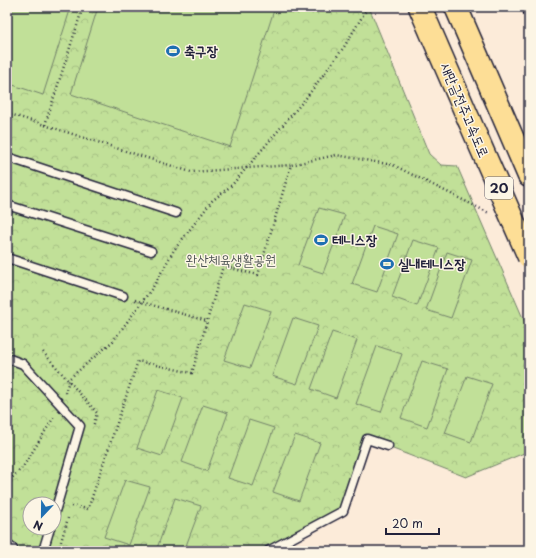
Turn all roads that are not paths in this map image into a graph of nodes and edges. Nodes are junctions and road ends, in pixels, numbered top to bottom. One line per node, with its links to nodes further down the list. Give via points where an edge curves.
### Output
1 (420, 7): 10 (highway, 새만금전주고속도로 / 20, bridge)
2 (456, 7): 6 (highway, 20)
3 (526, 7): 4 (lane)
4 (529, 13)
5 (7, 157): 8 (lane)
6 (529, 176)
7 (7, 205): 9 (lane)
8 (176, 213)
9 (151, 251)
10 (529, 257)
11 (7, 258): 12 (lane)
12 (123, 296)
13 (7, 358): 15 (lane, via 23,364 80,426)
14 (388, 446): 18 (lane, via 367,439 343,511)
15 (60, 496)
16 (48, 536): 17 (lane)
17 (44, 551)
18 (268, 551)

